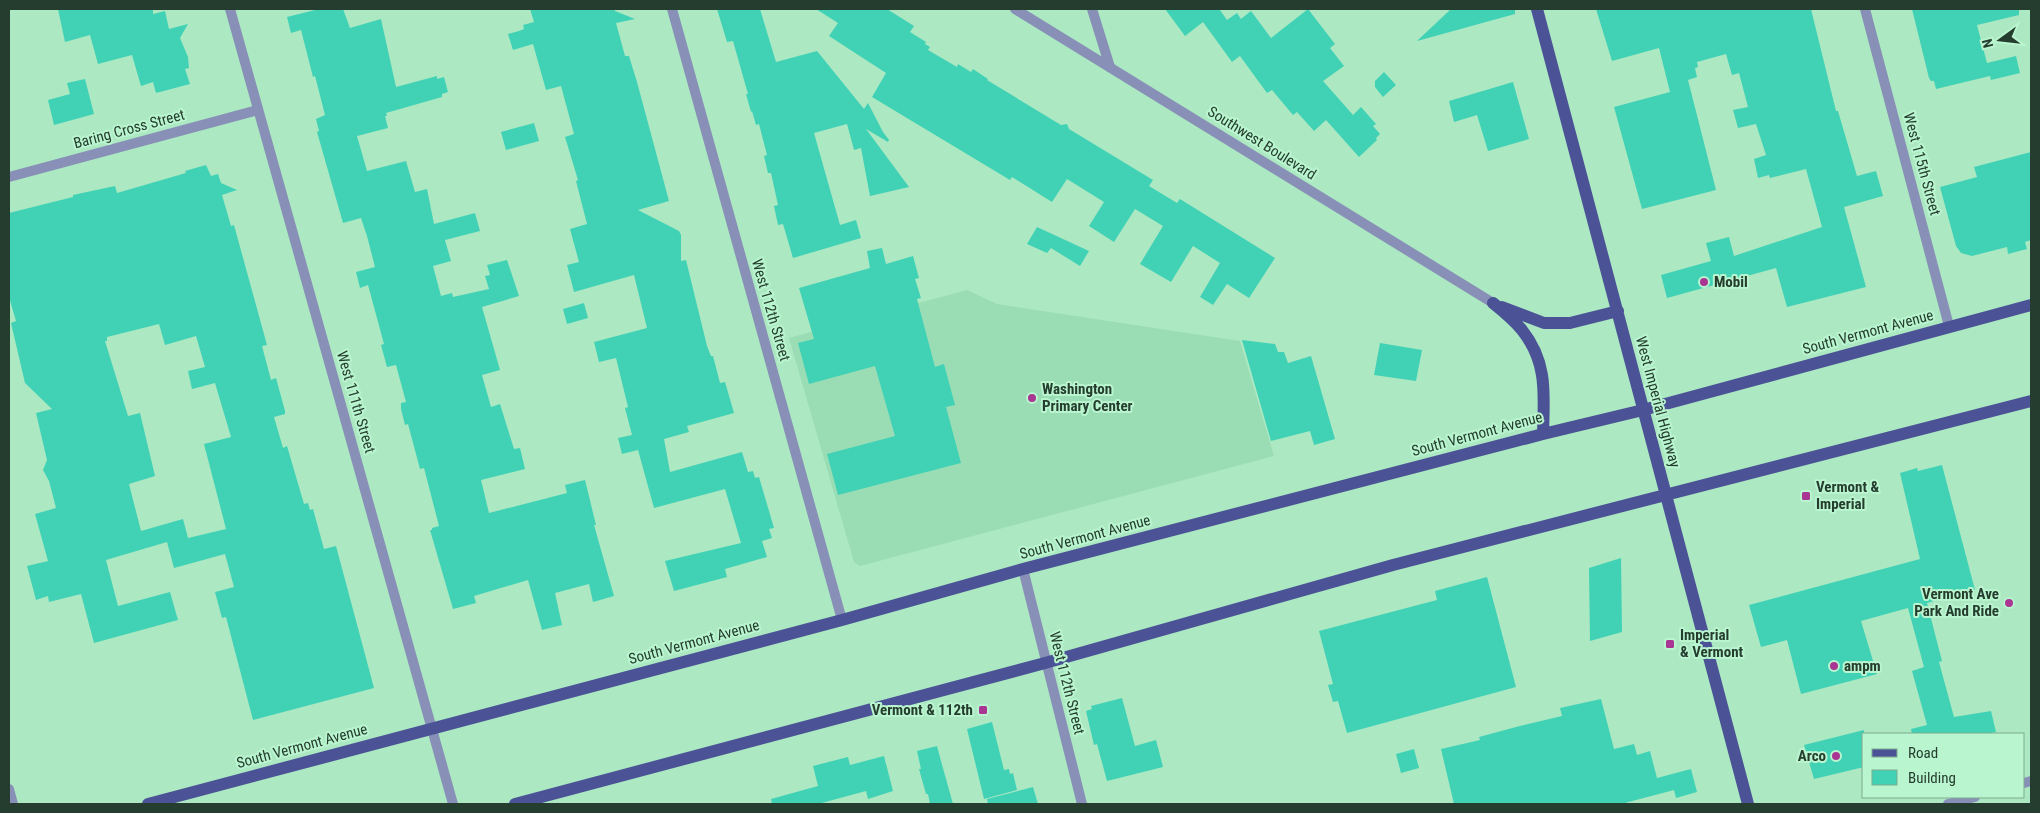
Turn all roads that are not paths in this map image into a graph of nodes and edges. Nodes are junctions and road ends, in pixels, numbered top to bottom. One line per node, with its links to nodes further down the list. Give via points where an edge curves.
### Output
1 (230, 9): 8 (street, West 111th Street)
2 (672, 9): 19 (street, West 112th Street)
3 (1015, 9): 7 (street, Southwest Boulevard)
4 (1092, 9): 7 (street)
5 (1537, 9): 12 (main road, West Imperial Highway)
6 (1865, 9): 13 (street, West 115th Street)
7 (1110, 67): 10 (street, Southwest Boulevard)
8 (258, 110): 9 (street, Baring Cross Street); 21 (street, West 111th Street)
9 (9, 177)
10 (1493, 303): 12 (main road, via 1544,323 1570,322); 16 (main road, via 1521,329 1541,364)
11 (2031, 305): 13 (main road, South Vermont Avenue)
12 (1618, 311): 15 (main road, West Imperial Highway)
13 (1949, 326): 15 (main road, South Vermont Avenue)
14 (2031, 401): 17 (main road)
15 (1643, 410): 16 (main road, South Vermont Avenue); 17 (main road, West Imperial Highway)
16 (1544, 434): 18 (main road, South Vermont Avenue)
17 (1665, 494): 20 (main road, via 1393,565); 29 (main road, West Imperial Highway)
18 (1023, 569): 19 (main road, South Vermont Avenue); 20 (street, West 112th Street)
19 (842, 620): 21 (main road, South Vermont Avenue)
20 (1045, 663): 27 (main road); 28 (street, West 112th Street)
21 (432, 729): 25 (main road, South Vermont Avenue); 26 (street, West 111th Street)
22 (9, 789): 24 (street)
23 (1971, 798): 30 (street)
24 (13, 804)
25 (148, 804)
26 (453, 804)
27 (515, 804)
28 (1082, 804)
29 (1748, 804)
30 (1948, 804)

